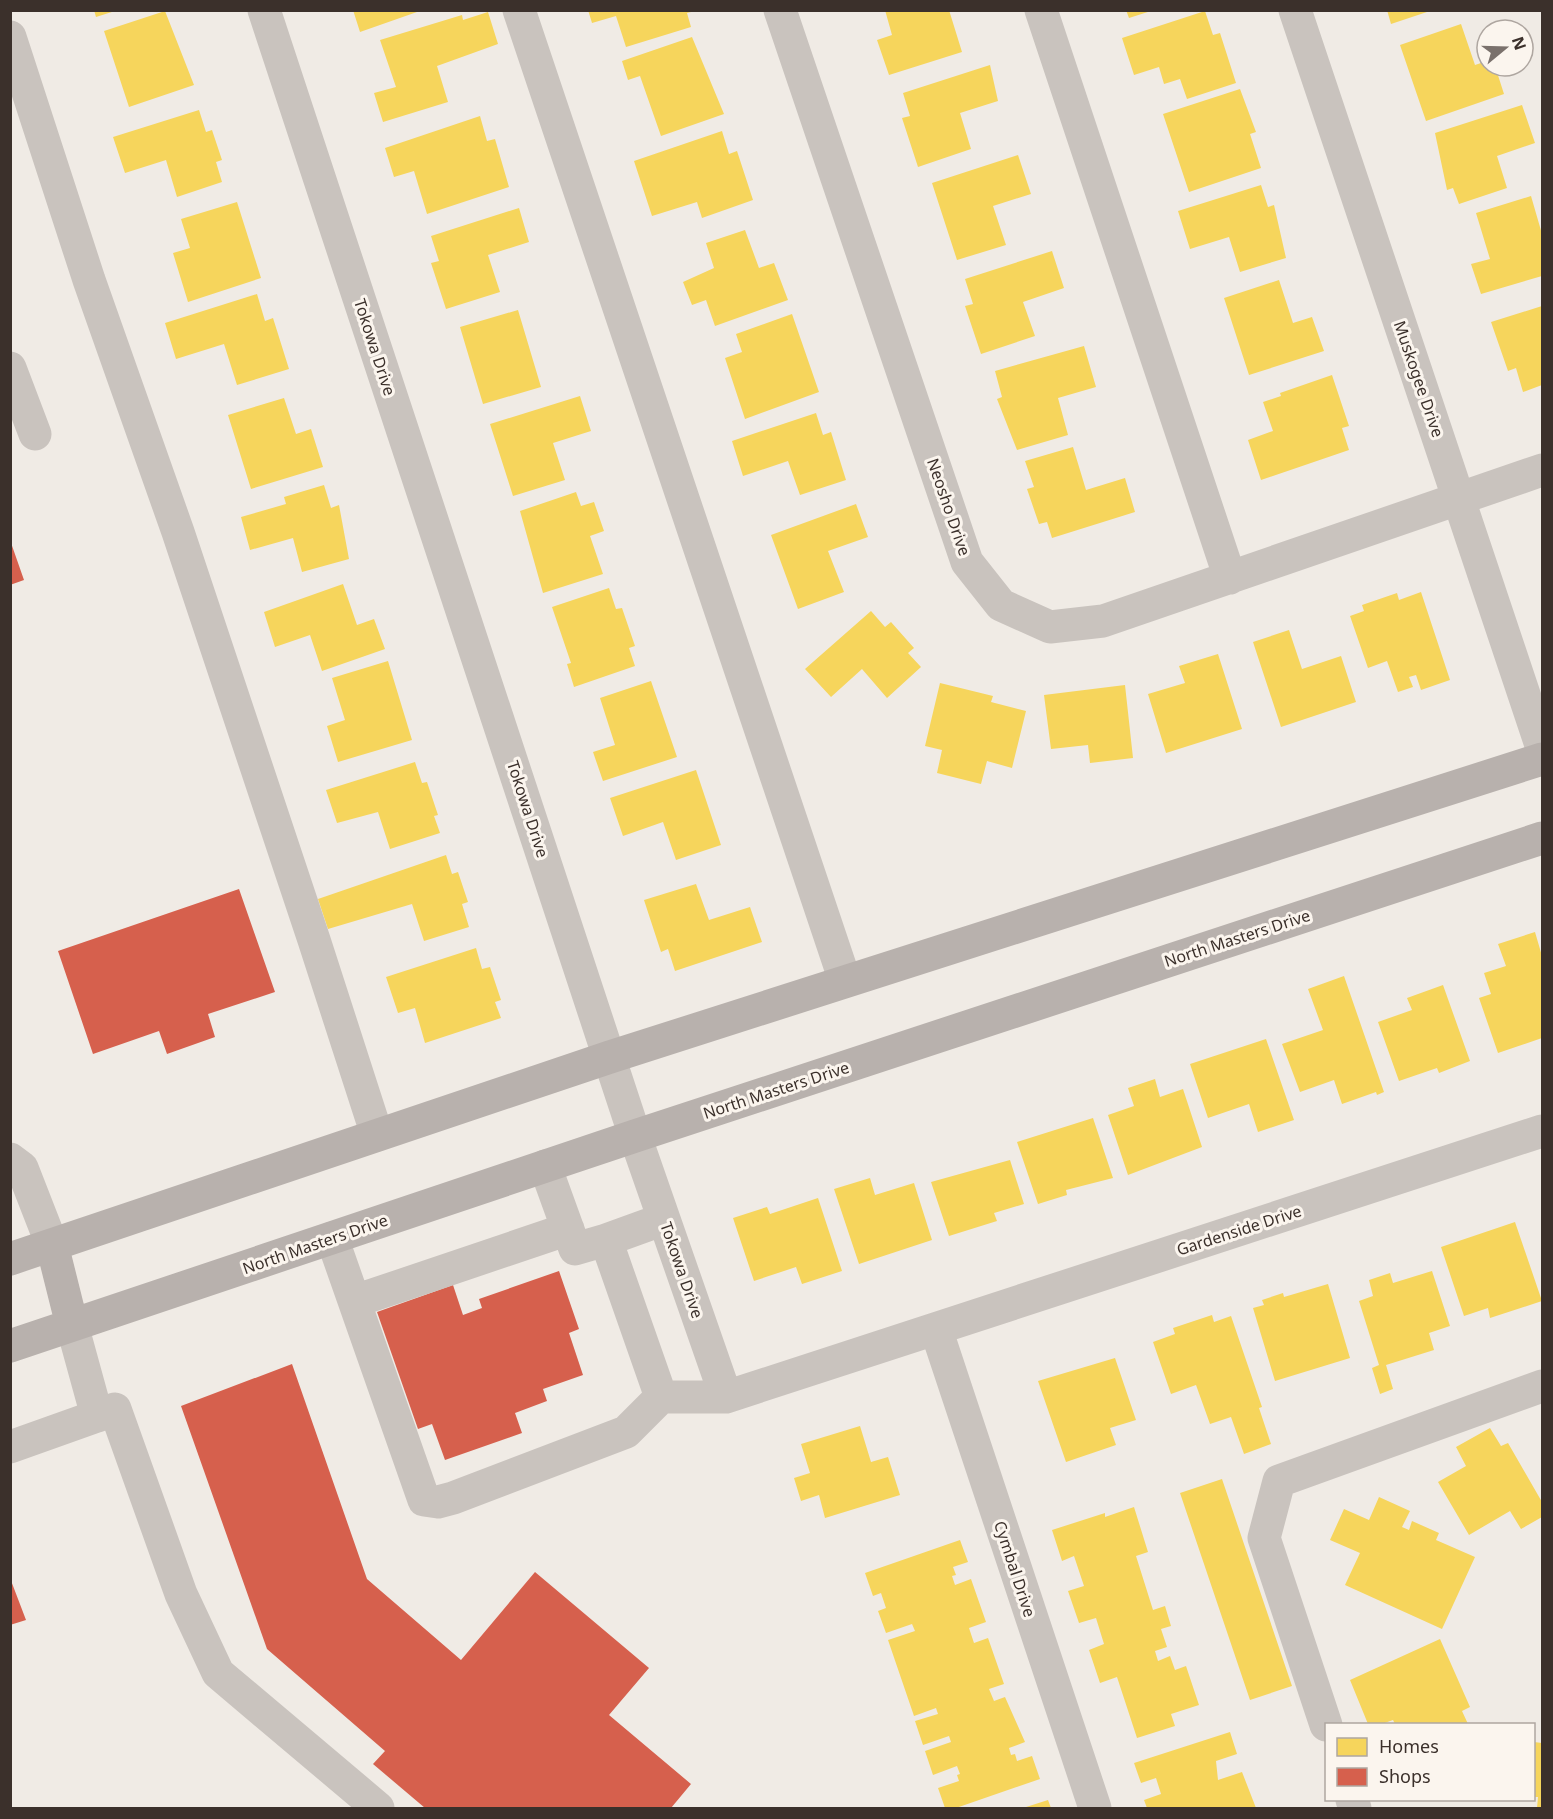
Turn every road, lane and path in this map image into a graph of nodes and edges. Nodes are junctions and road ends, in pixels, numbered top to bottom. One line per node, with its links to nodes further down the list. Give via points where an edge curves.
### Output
1 (264, 10): 16 (street, Tokowa Drive)
2 (519, 10): 15 (street)
3 (780, 10): 11 (street, Neosho Drive, via 967,562 1001,605 1050,627 1103,621)
4 (1041, 10): 11 (street)
5 (1295, 10): 10 (street, Muskogee Drive)
6 (10, 37): 18 (street)
7 (10, 368): 8 (street)
8 (35, 434)
9 (1542, 470): 10 (street, Neosho Drive)
10 (1459, 498): 11 (street, Neosho Drive); 12 (street, Muskogee Drive)
11 (1230, 578)
12 (1542, 748)
13 (1542, 759): 15 (main road)
14 (1542, 838): 19 (main road, North Masters Drive)
15 (845, 981): 16 (main road)
16 (610, 1057): 18 (main road); 19 (street, Tokowa Drive)
17 (1542, 1131): 30 (street, Gardenside Drive)
18 (377, 1136): 26 (main road)
19 (635, 1136): 21 (main road, North Masters Drive); 22 (street, Tokowa Drive)
20 (14, 1166): 26 (street)
21 (545, 1166): 23 (street); 24 (main road, North Masters Drive)
22 (664, 1219): 25 (street); 34 (street, Tokowa Drive)
23 (568, 1229): 25 (street, via 574,1249); 28 (street)
24 (332, 1238): 28 (street); 29 (main road, North Masters Drive)
25 (606, 1240): 33 (street)
26 (52, 1245): 27 (main road); 29 (main road)
27 (10, 1259)
28 (355, 1301): 33 (street, via 424,1500 438,1503 453,1498 626,1432)
29 (72, 1325): 31 (main road, North Masters Drive); 35 (street)
30 (936, 1329): 34 (street); 39 (street, Cymbal Drive)
31 (10, 1346)
32 (1542, 1386): 37 (street, via 1279,1481 1264,1538)
33 (661, 1397): 34 (street)
34 (726, 1397)
35 (97, 1416): 36 (street); 38 (street, via 116,1409 181,1594 218,1673)
36 (10, 1447)
37 (1325, 1723)
38 (378, 1809)
39 (1095, 1809)

